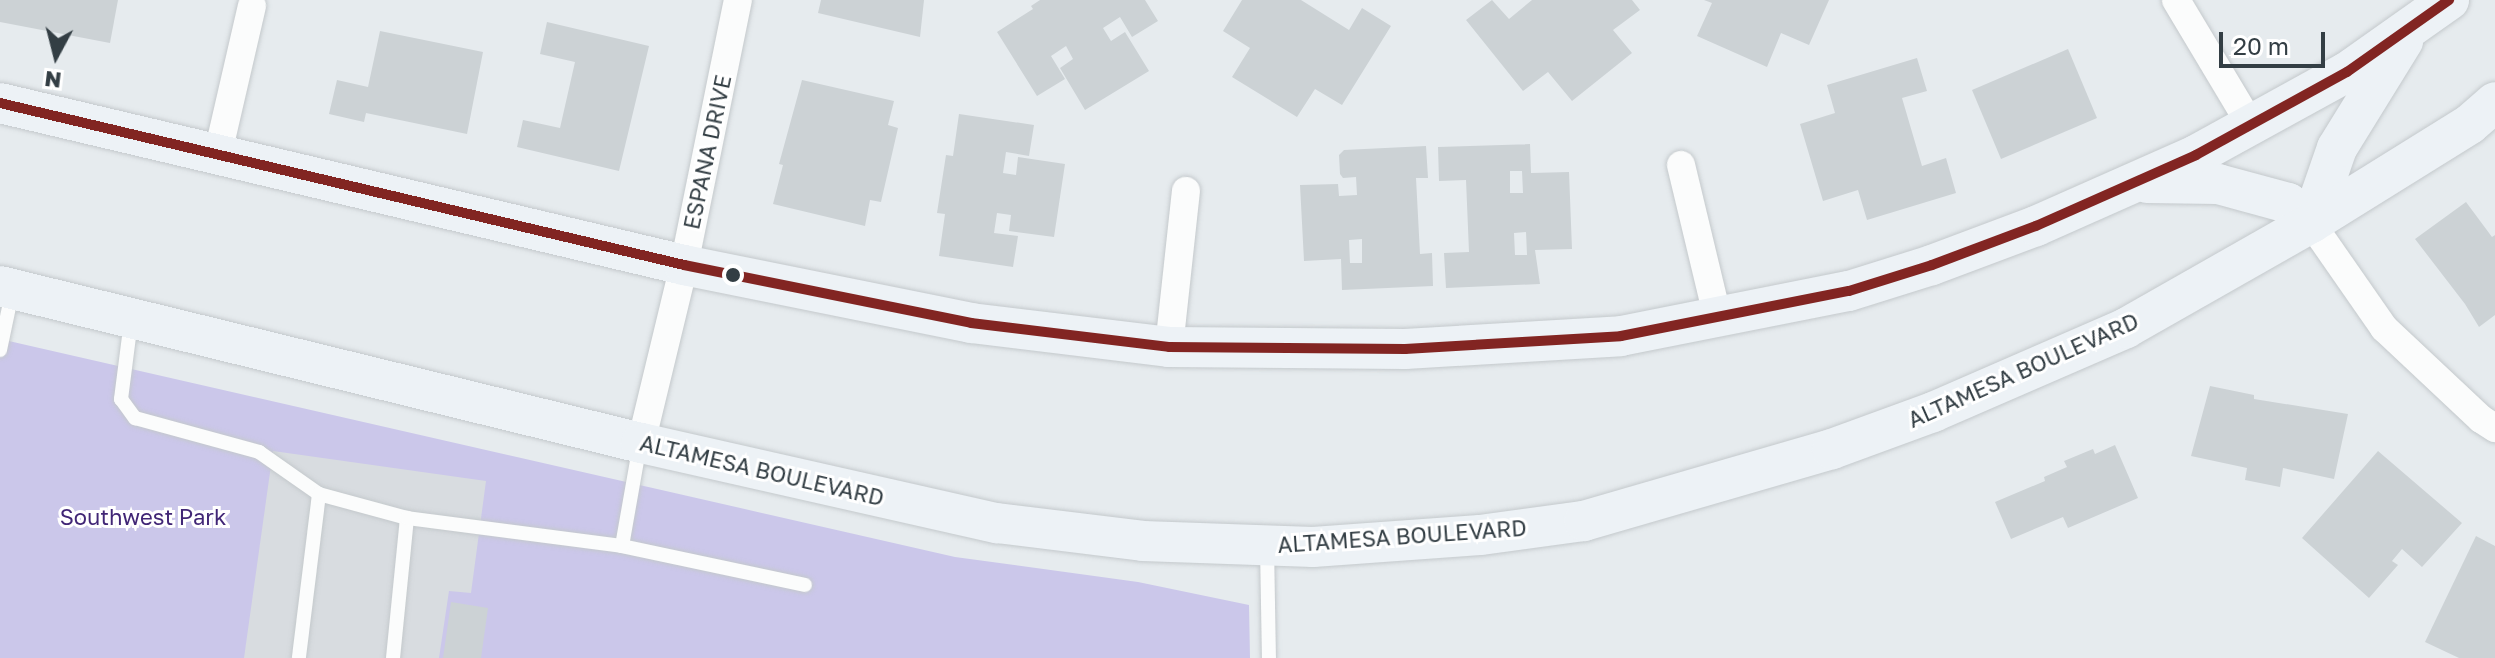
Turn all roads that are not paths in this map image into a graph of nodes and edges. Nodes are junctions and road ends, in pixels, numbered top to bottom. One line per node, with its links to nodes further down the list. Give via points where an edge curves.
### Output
1 (738, 0): 14 (street, ESPANA DRIVE)
2 (2176, 0): 8 (street)
3 (2449, 0): 5 (main road)
4 (252, 6): 9 (street)
5 (2411, 27): 8 (main road, via 2347,72); 13 (main road, via 2337,148)
6 (2495, 102): 13 (main road, ALTAMESA BOULEVARD, via 2470,124)
7 (0, 103): 9 (main road)
8 (2252, 127): 11 (main road)
9 (218, 153): 14 (main road)
10 (1681, 165): 17 (street)
11 (2137, 182): 13 (main road, via 2218,184 2288,203); 17 (main road, via 1932,265 1849,291)
12 (1186, 191): 18 (street)
13 (2311, 223): 20 (street, via 2384,328); 25 (main road, ALTAMESA BOULEVARD, via 2126,328 1933,412 1740,477 1584,521 1449,537)
14 (684, 265): 18 (main road, via 971,323); 21 (street, ESPANA DRIVE)
15 (7, 287): 16 (main road, ALTAMESA BOULEVARD); 19 (lane)
16 (132, 316): 21 (main road, ALTAMESA BOULEVARD); 22 (lane, via 121,399 135,418 259,452)
17 (1718, 319): 18 (main road, via 1621,336 1516,344 1405,349)
18 (1169, 347)
19 (0, 350)
20 (2495, 428)
21 (641, 443): 24 (lane); 25 (main road, ALTAMESA BOULEVARD, via 997,523 1143,541)
22 (319, 494): 23 (lane); 27 (lane)
23 (407, 518): 24 (lane); 28 (lane)
24 (622, 546): 26 (lane)
25 (1267, 546): 29 (lane)
26 (805, 585)
27 (299, 658)
28 (393, 658)
29 (1269, 658)

